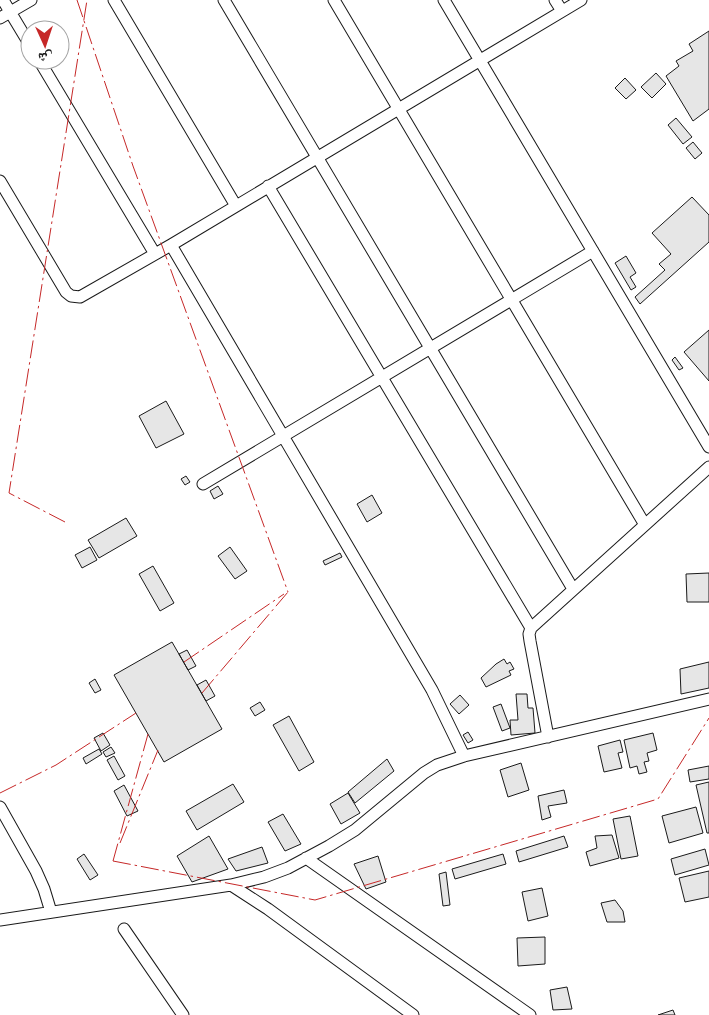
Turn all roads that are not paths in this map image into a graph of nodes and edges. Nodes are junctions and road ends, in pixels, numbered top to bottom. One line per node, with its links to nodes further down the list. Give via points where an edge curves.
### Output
1 (3, 0): 10 (street)
2 (31, 0): 10 (street)
3 (114, 0): 19 (street)
4 (224, 0): 15 (street)
5 (334, 0): 14 (street)
6 (444, 0): 12 (street)
7 (555, 0): 9 (street)
8 (581, 0): 9 (street)
9 (562, 11): 12 (street)
10 (5, 15): 11 (street)
11 (20, 33)
12 (480, 60): 14 (street); 21 (street)
13 (45, 70): 22 (street)
14 (398, 109): 15 (street); 23 (street)
15 (317, 158): 17 (street); 24 (street)
16 (0, 181): 18 (street)
17 (268, 186): 19 (street); 25 (street)
18 (3, 195): 22 (street, via 71,296 80,297)
19 (236, 206): 20 (street)
20 (171, 245): 22 (street); 26 (street)
21 (593, 251): 23 (street); 27 (street)
22 (155, 254)
23 (512, 299): 24 (street); 30 (street)
24 (430, 348): 25 (street); 31 (street)
25 (381, 377): 26 (street); 32 (street)
26 (283, 436): 29 (street); 35 (street, via 432,690)
27 (709, 447)
28 (709, 467): 30 (street)
29 (203, 484)
30 (645, 525): 31 (street)
31 (573, 589): 32 (street)
32 (531, 628): 34 (street, via 530,640)
33 (709, 699): 34 (street)
34 (548, 738): 35 (street)
35 (464, 756): 37 (street, via 424,772 355,830)
36 (0, 807): 39 (street, via 36,871)
37 (306, 858): 38 (street, via 264,877); 44 (street)
38 (231, 885): 39 (street); 43 (street)
39 (50, 912): 40 (street)
40 (0, 920)
41 (124, 928): 42 (street)
42 (182, 1015)
43 (413, 1015)
44 (530, 1015)

